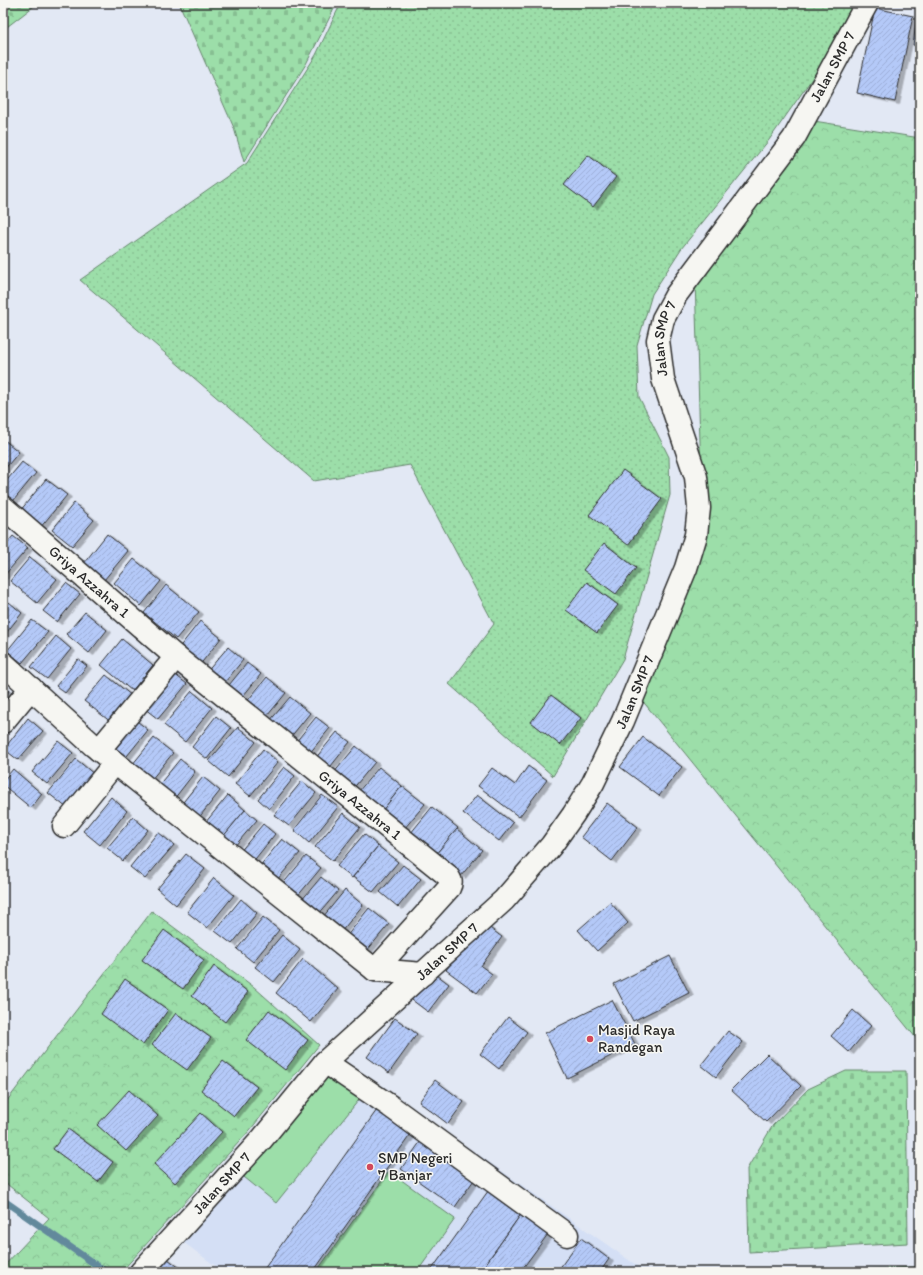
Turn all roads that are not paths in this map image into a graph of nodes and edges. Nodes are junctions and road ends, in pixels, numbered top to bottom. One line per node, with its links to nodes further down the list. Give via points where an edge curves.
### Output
1 (867, 3): 10 (street, Jalan SMP 7, via 794,138 676,295 663,319 658,340 663,379 696,477 699,508 696,535 686,568 623,721 593,783 551,846 504,900)
2 (3, 507): 3 (street, Griya Azzahra 1)
3 (176, 657): 7 (street); 9 (street, Griya Azzahra 1, via 451,880 449,888)
4 (3, 663): 5 (street)
5 (31, 688): 6 (street); 7 (street)
6 (3, 722)
7 (107, 756): 8 (street); 9 (street)
8 (64, 826)
9 (375, 970): 10 (street)
10 (423, 974): 11 (street, Jalan SMP 7)
11 (325, 1062): 12 (street, via 390,1106); 13 (street, Jalan SMP 7, via 262,1139)
12 (567, 1235)
13 (141, 1272)

